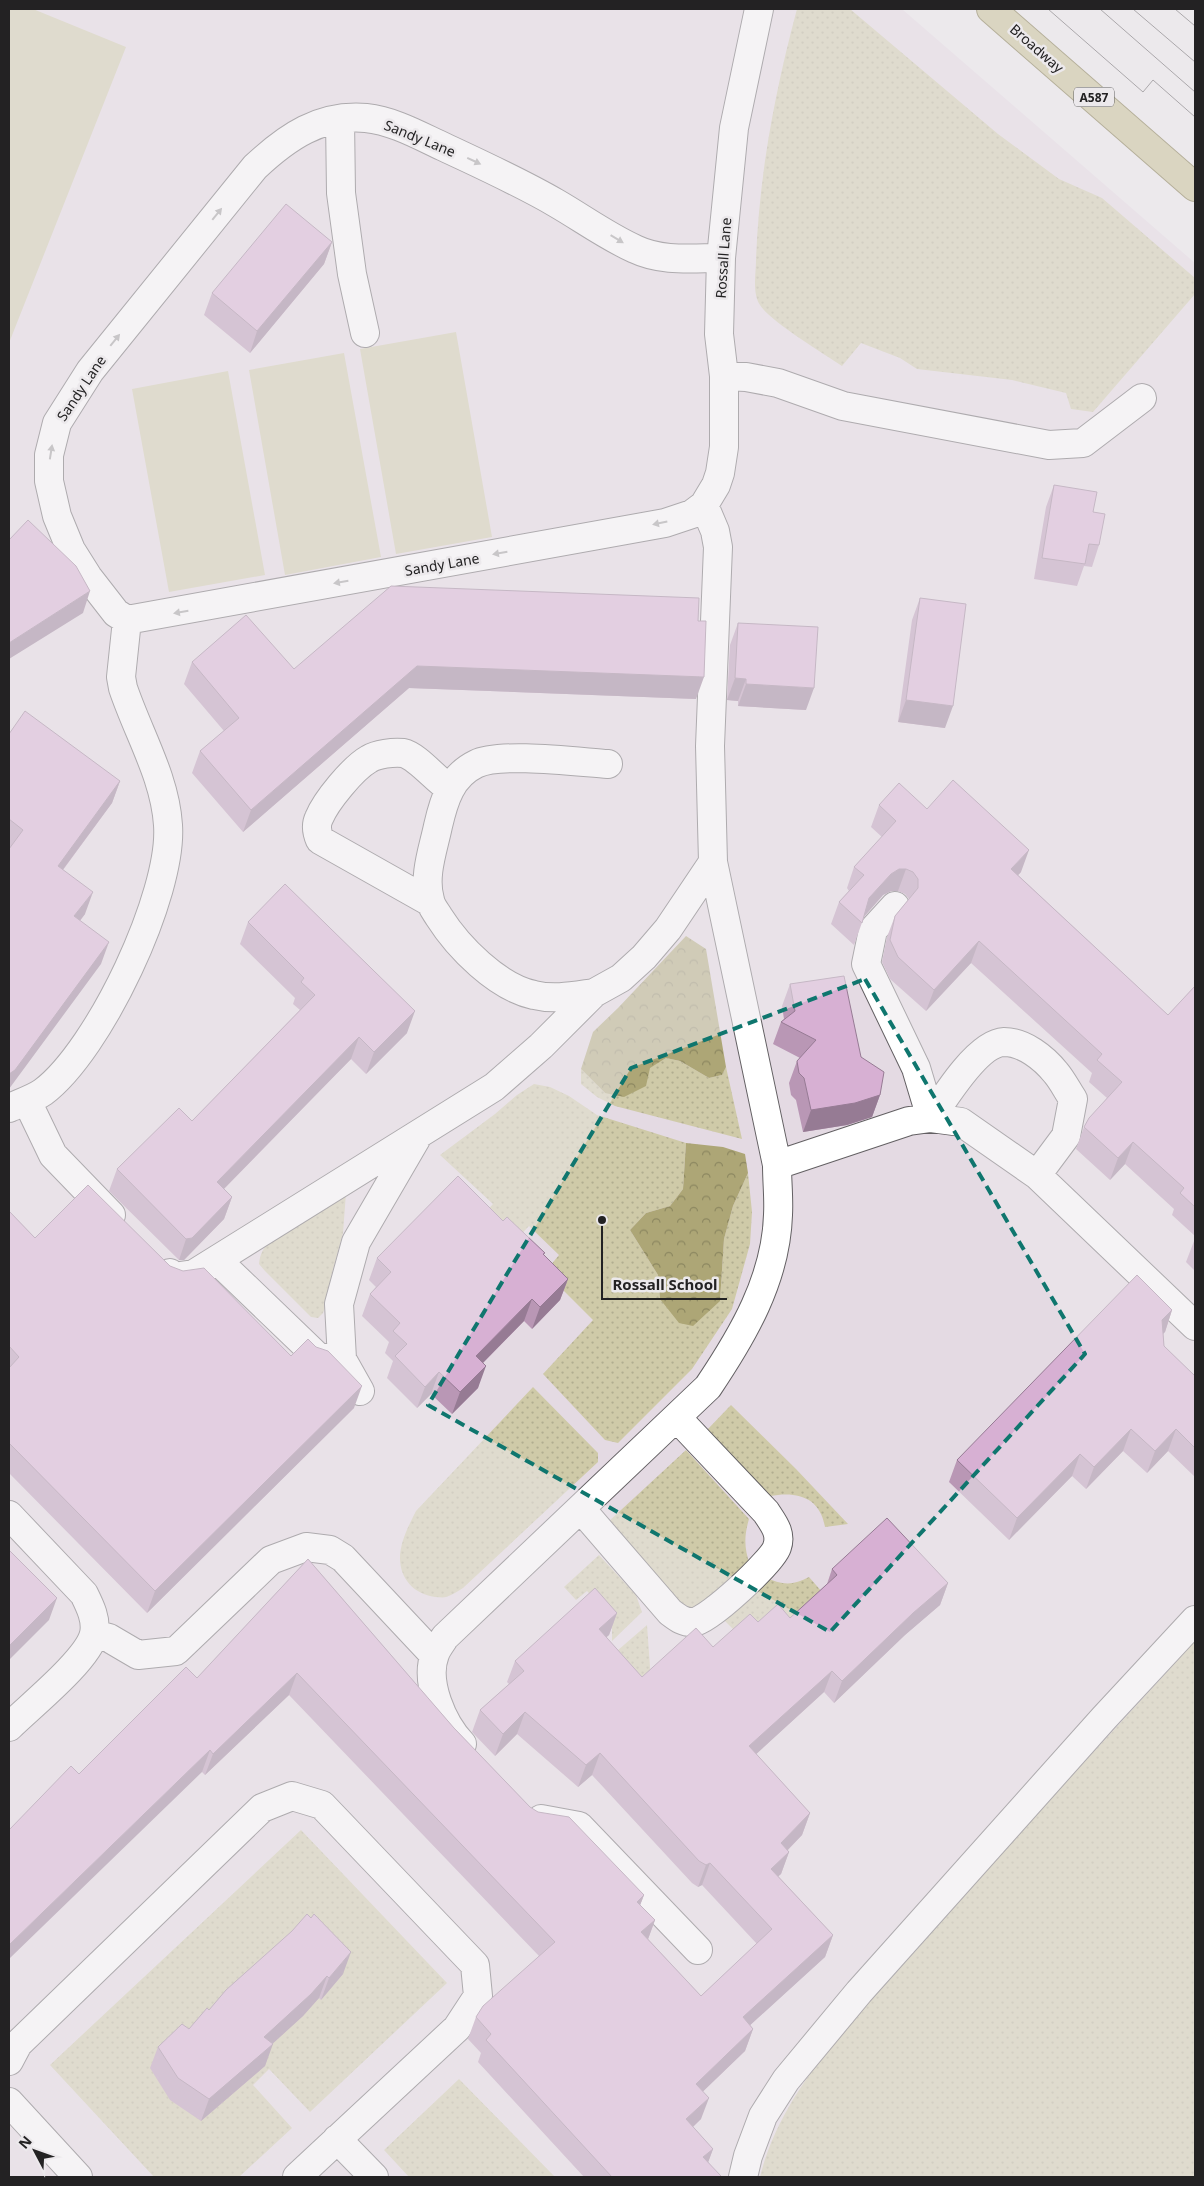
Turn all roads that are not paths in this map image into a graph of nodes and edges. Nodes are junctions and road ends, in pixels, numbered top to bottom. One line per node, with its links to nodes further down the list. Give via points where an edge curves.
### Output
1 (759, 9): 5 (street, Rossall Lane, via 734,128)
2 (991, 9): 4 (main road, Broadway / A587)
3 (340, 120): 5 (street, Sandy Lane, one-way to 5, via 366,118 414,133 518,181 635,250 663,258); 6 (street, via 341,193 352,274); 10 (street, Sandy Lane, one-way to 3, via 116,613 88,576 57,516 49,481 50,455 57,423 90,371 256,167 293,135)
4 (1195, 187)
5 (721, 258): 7 (street, Rossall Lane, via 719,334)
6 (366, 333)
7 (724, 376): 8 (street, via 778,383 844,406 1049,446 1083,442); 9 (street, Rossall Lane, via 724,447 716,485)
8 (1142, 398)
9 (704, 505): 10 (street, Sandy Lane, one-way to 10, via 692,514 665,523); 13 (street, via 718,548 710,746)
10 (127, 620): 17 (street, via 121,671 123,688 167,808 169,828 161,883 120,986 92,1034 56,1080 43,1092)
11 (608, 764): 12 (street, via 495,758 476,764)
12 (449, 788): 14 (street, via 429,868); 14 (street, via 413,757 402,753 370,759 355,771 326,805 316,831 320,840 330,848)
13 (713, 862): 16 (street, via 668,929 644,957 620,978); 20 (street)
14 (430, 902): 16 (street, via 452,936 470,956 511,986 532,995 558,998)
15 (895, 906): 18 (street, via 873,930 866,964 916,1068)
16 (594, 993): 19 (street, via 494,1087)
17 (18, 1104): 22 (street, via 53,1155)
18 (931, 1118): 20 (street, via 909,1121); 21 (street, via 961,1122); 21 (street, via 955,1081 982,1053 1003,1042 1026,1046 1056,1072 1073,1098 1066,1136)
19 (418, 1136): 24 (street); 26 (street, via 356,1242 339,1304)
20 (777, 1165): 28 (street, via 778,1216 763,1290 734,1349 708,1387)
21 (1037, 1175): 25 (street)
22 (131, 1235)
23 (152, 1256): 24 (street, via 173,1277 194,1274)
24 (217, 1260): 26 (street, via 318,1357)
25 (1195, 1326)
26 (342, 1359): 27 (street)
27 (360, 1391)
28 (677, 1418): 29 (street); 29 (street, via 766,1512 778,1530 777,1547 766,1564 708,1616 696,1622 682,1621 670,1612)
29 (581, 1510): 33 (street, via 445,1637)
30 (9, 1515): 32 (street, via 84,1594 92,1614)
31 (1195, 1620): 44 (street, via 859,1992 786,2080 763,2116)
32 (94, 1634): 33 (street, via 109,1638 138,1655 176,1651 271,1560 306,1547 330,1550 343,1558); 34 (street, via 78,1660)
33 (434, 1655): 35 (street, via 432,1686 443,1718 457,1739)
34 (9, 1727)
35 (482, 1765)
36 (520, 1805): 37 (street, via 533,1818 579,1826)
37 (698, 1950)
38 (9, 2062): 40 (street, via 18,2044 262,1808 292,1796 322,1805 476,1966 478,1996 458,2028)
39 (9, 2102): 41 (street)
40 (337, 2139): 42 (street); 43 (street)
41 (78, 2177)
42 (297, 2177)
43 (374, 2177)
44 (743, 2177)

